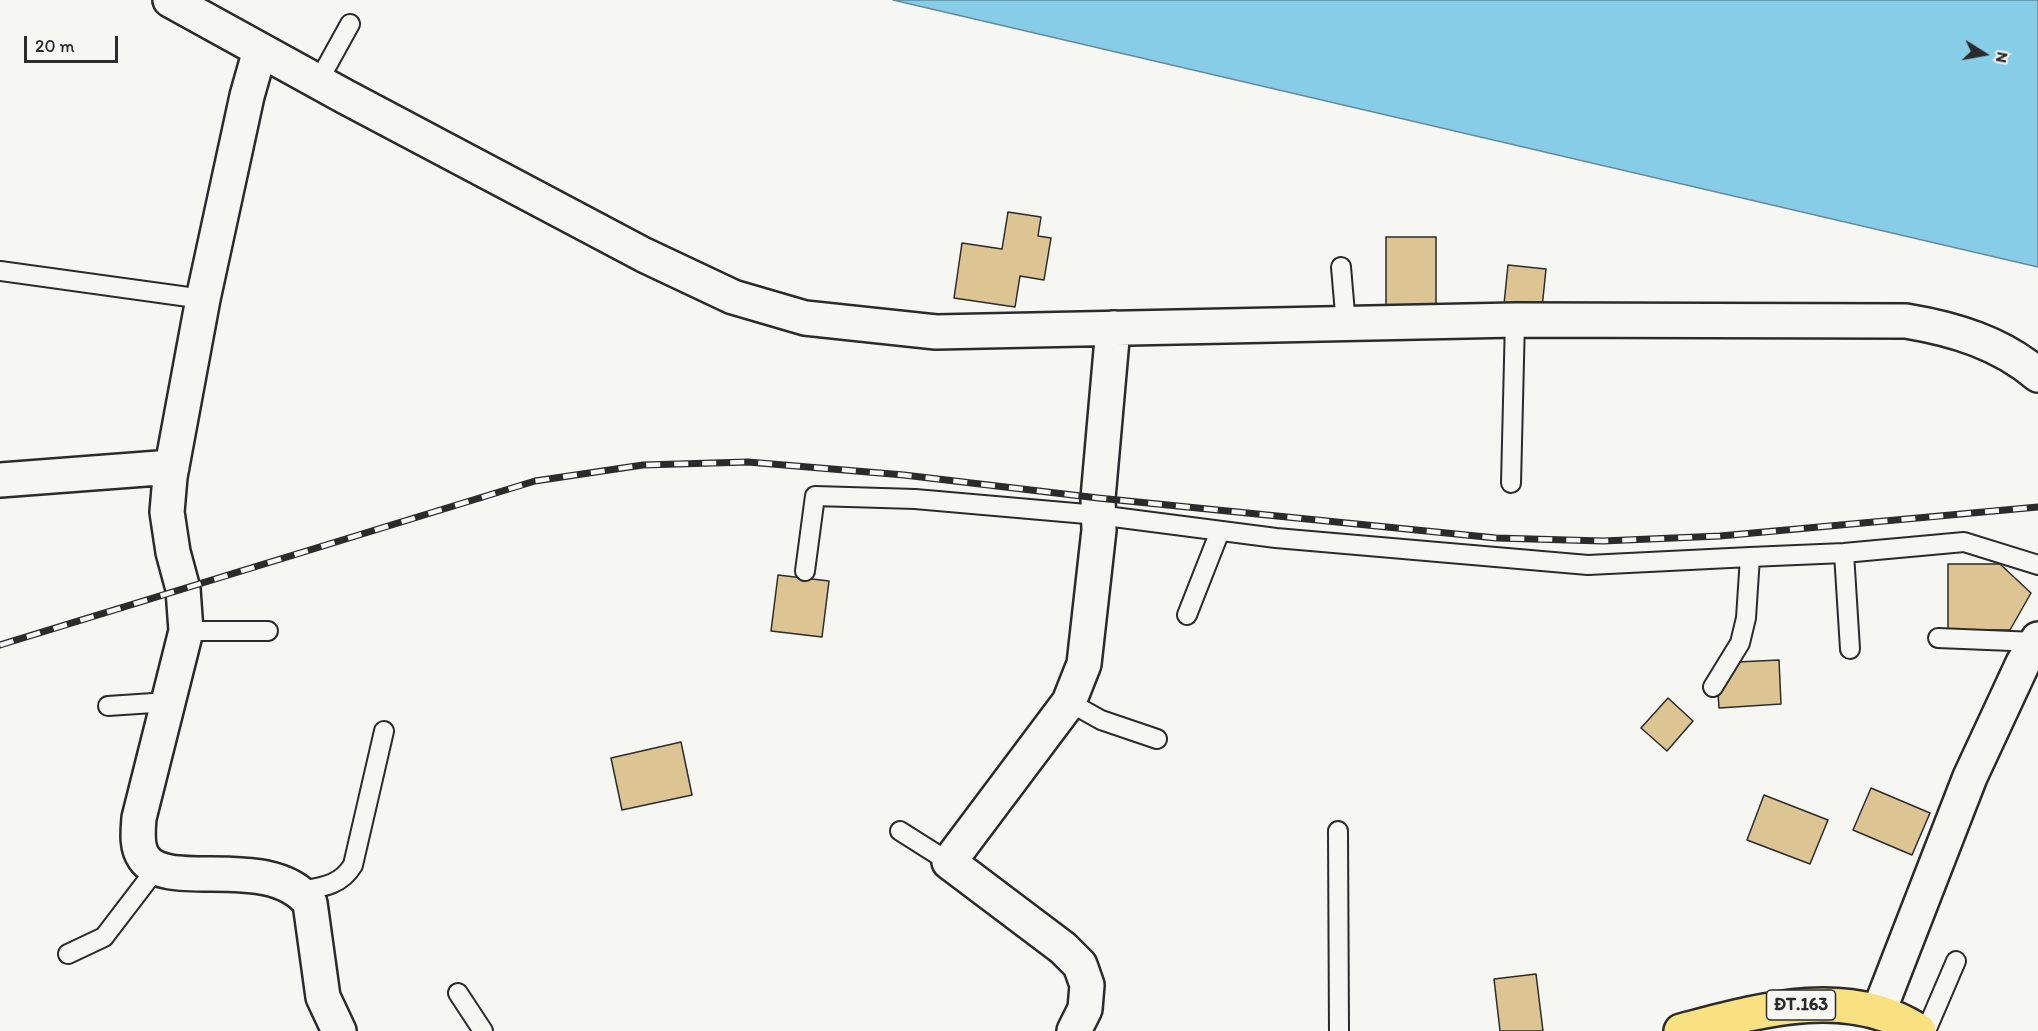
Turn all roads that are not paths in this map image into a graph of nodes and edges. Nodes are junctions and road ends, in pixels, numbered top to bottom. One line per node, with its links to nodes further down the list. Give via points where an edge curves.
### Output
1 (170, 0): 3 (street)
2 (350, 24): 4 (lane)
3 (260, 50): 4 (street); 7 (street)
4 (318, 82): 10 (street, via 644,255 733,297 805,318 925,331)
5 (1341, 267): 9 (lane)
6 (0, 272): 7 (lane)
7 (203, 299): 12 (street)
8 (1515, 320): 9 (street); 11 (street, via 1906,321 1977,339 2018,358); 14 (lane)
9 (1346, 325): 10 (street)
10 (1113, 328): 15 (street)
11 (2038, 375)
12 (172, 467): 13 (street); 23 (street, via 168,512 183,589)
13 (0, 480)
14 (1511, 483)
15 (1098, 515): 16 (lane); 20 (lane, via 815,496); 29 (street, via 1084,664)
16 (1220, 531): 18 (lane, via 1588,565); 21 (lane)
17 (1844, 553): 18 (lane); 19 (lane, via 1964,542); 26 (lane)
18 (1750, 557): 27 (lane, via 1746,618 1740,643)
19 (2038, 565)
20 (806, 571)
21 (1187, 615)
22 (268, 631): 23 (lane)
23 (186, 632): 28 (street)
24 (1938, 638): 25 (lane)
25 (2037, 640): 41 (street, via 1970,777)
26 (1850, 649)
27 (1713, 687)
28 (168, 702): 30 (lane); 36 (street, via 139,818 142,856)
29 (1069, 702): 32 (lane, via 1101,720); 35 (street)
30 (108, 706)
31 (384, 730): 37 (lane, via 353,866 346,877 333,884)
32 (1157, 740)
33 (900, 831): 35 (lane)
34 (1338, 831): 45 (lane)
35 (950, 862): 44 (street, via 1080,965 1087,986 1085,1009)
36 (156, 869): 37 (street, via 255,875); 38 (lane, via 104,937)
37 (301, 891): 42 (street, via 310,903 323,997)
38 (68, 954)
39 (1956, 961): 48 (lane)
40 (458, 993): 43 (lane)
41 (1879, 1011): 46 (main road, ĐT.163, via 1798,1005); 47 (main road, ĐT.163)
42 (339, 1031)
43 (483, 1031)
44 (1074, 1031)
45 (1338, 1031)
46 (1681, 1031)
47 (1919, 1031)
48 (1926, 1031)

